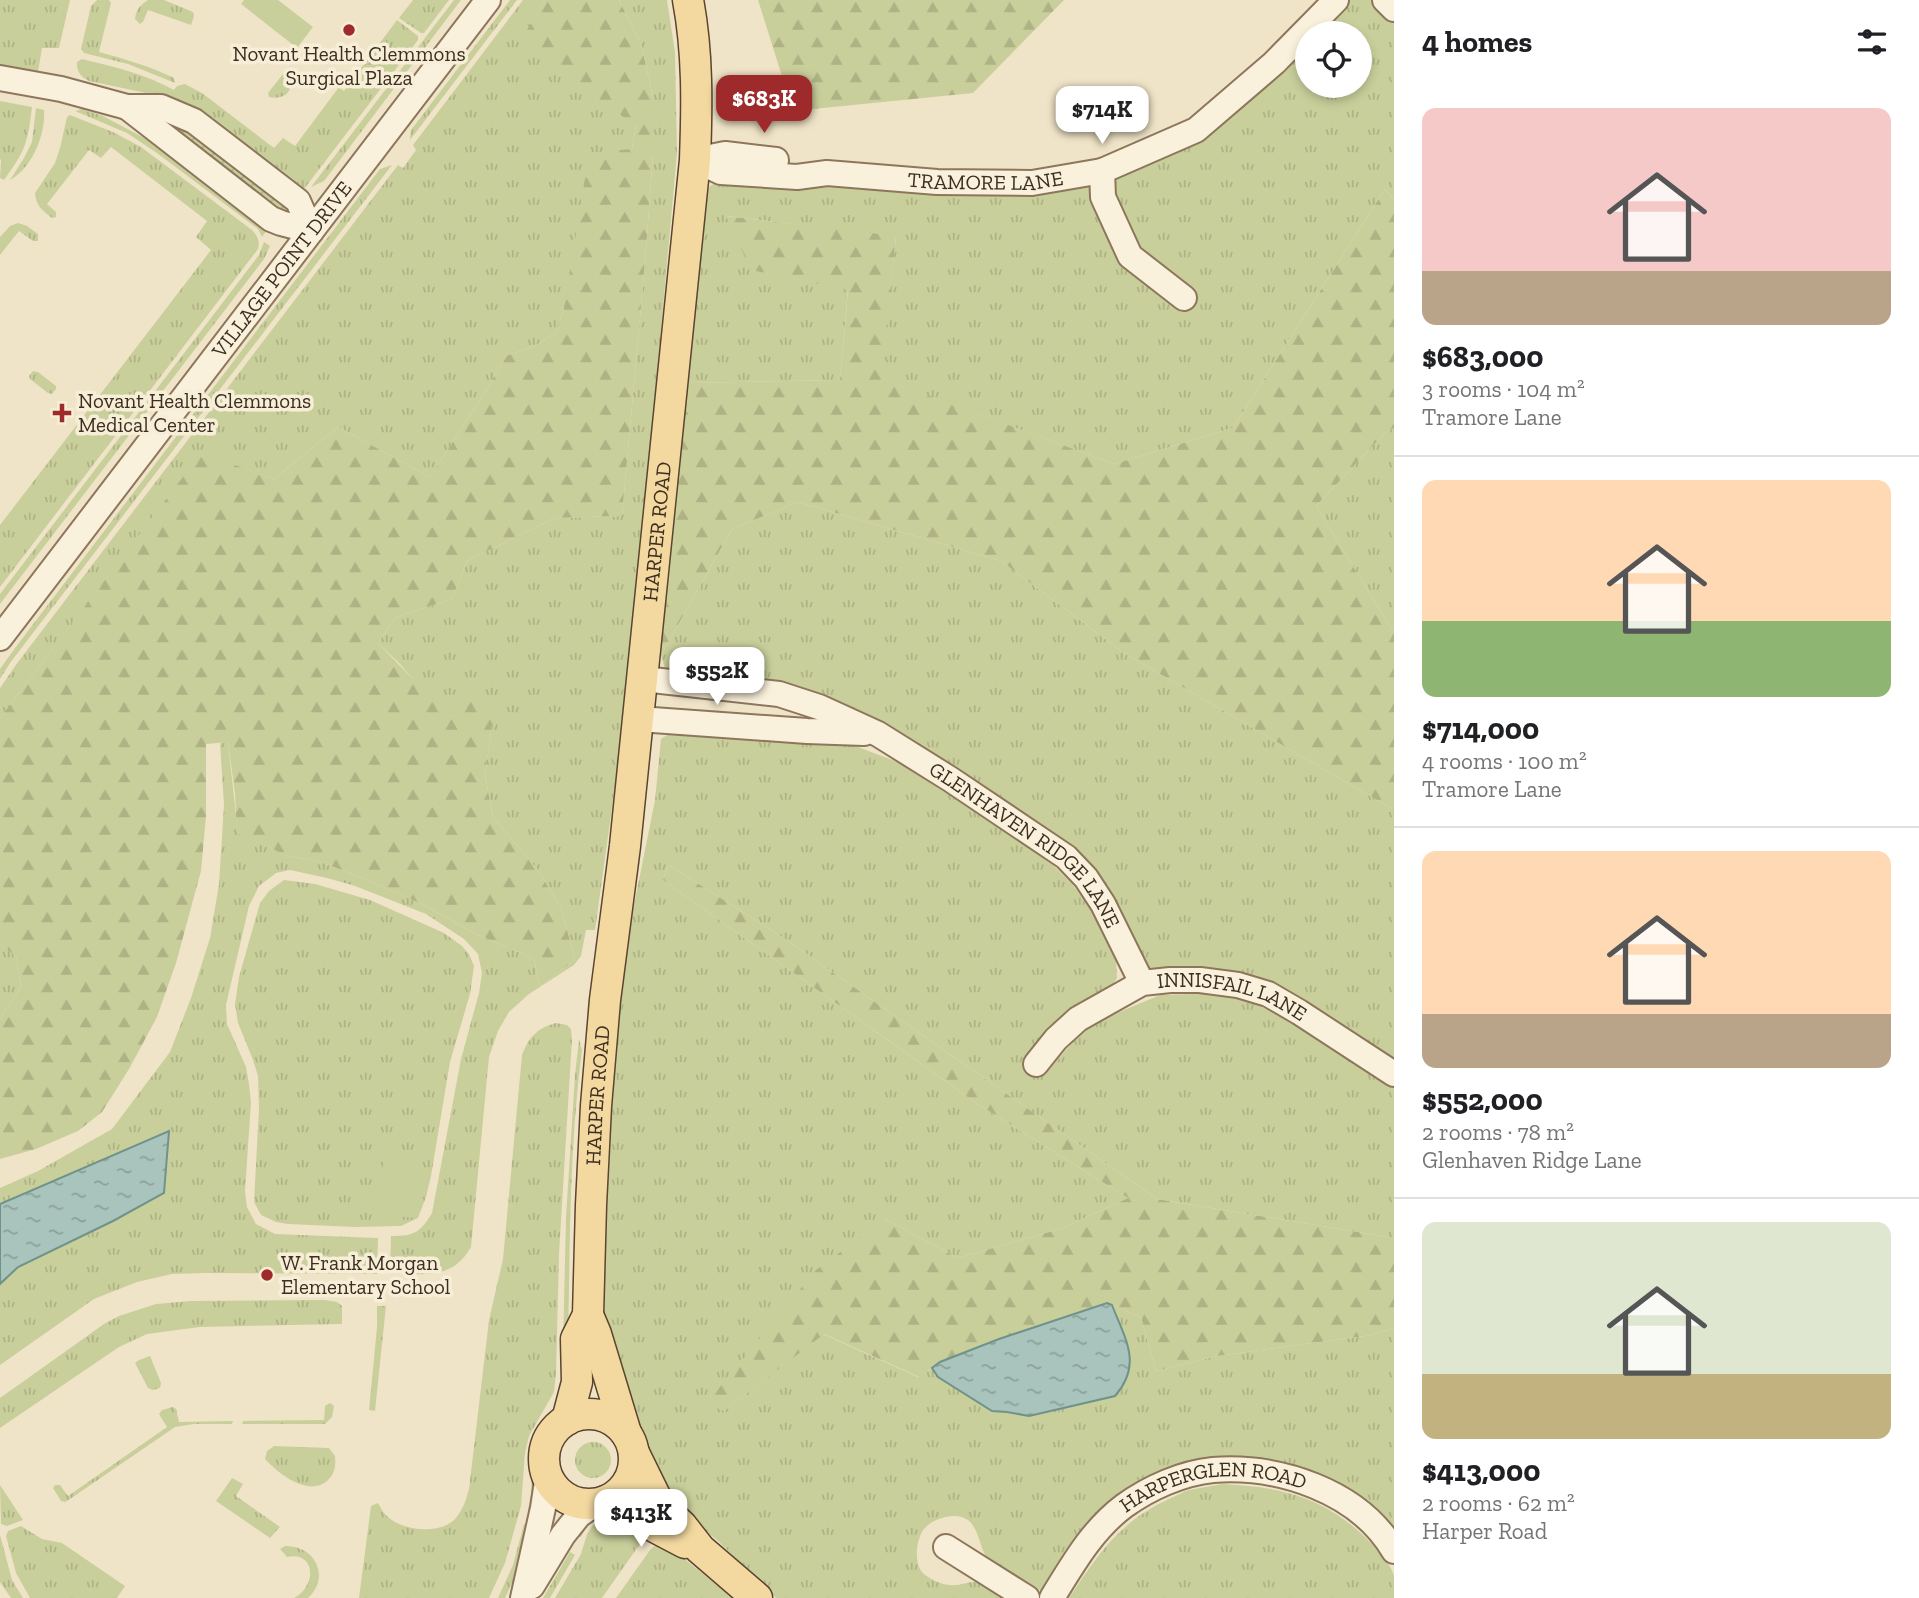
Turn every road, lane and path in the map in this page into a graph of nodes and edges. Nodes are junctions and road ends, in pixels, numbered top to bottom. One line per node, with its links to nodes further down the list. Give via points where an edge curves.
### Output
1 (487, 0): 9 (street, VILLAGE POINT DRIVE)
2 (688, 0): 7 (main road, HARPER ROAD, via 695,49)
3 (1336, 0): 8 (street, TRAMORE LANE, via 1274,63 1196,130)
4 (1385, 0): 5 (street)
5 (1394, 9)
6 (0, 78): 9 (street, via 127,107 162,107 194,121 298,201)
7 (695, 160): 8 (street, TRAMORE LANE, via 721,172 797,177 827,173 937,182 1032,183); 12 (main road, HARPER ROAD)
8 (1102, 171): 10 (street, via 1103,197 1130,256)
9 (311, 231): 11 (street, VILLAGE POINT DRIVE)
10 (1184, 298)
11 (0, 638)
12 (643, 679): 13 (street, GLENHAVEN RIDGE LANE); 14 (main road, HARPER ROAD)
13 (742, 691): 15 (street); 16 (street, GLENHAVEN RIDGE LANE, via 779,694)
14 (639, 719): 15 (street, GLENHAVEN RIDGE LANE); 20 (main road, HARPER ROAD, via 605,1000 590,1205)
15 (738, 727): 16 (street, GLENHAVEN RIDGE LANE)
16 (878, 734): 17 (street, GLENHAVEN RIDGE LANE, via 1066,858 1103,904)
17 (1142, 983): 18 (street, INNISFAIL LANE, via 1078,1019); 19 (street, INNISFAIL LANE, via 1200,980 1268,994)
18 (1036, 1064)
19 (1394, 1074)
20 (588, 1315): 21 (main road, HARPER ROAD, via 576,1339 577,1382); 22 (main road, HARPER ROAD)
21 (567, 1420): 22 (main road, via 579,1415 605,1417 617,1423); 23 (main road, via 545,1450)
22 (630, 1443): 24 (main road, via 631,1477 615,1495); 26 (main road, HARPER ROAD, via 659,1504)
23 (548, 1475): 24 (main road, via 572,1500); 28 (street)
24 (600, 1502): 26 (main road, HARPER ROAD); 28 (street, via 571,1525)
25 (946, 1547): 30 (street)
26 (700, 1549): 29 (main road, HARPER ROAD)
27 (1394, 1551): 31 (street, HARPERGLEN ROAD, via 1386,1537 1331,1493 1273,1474 1210,1470 1151,1489 1124,1506 1083,1549)
28 (524, 1598)
29 (757, 1598)
30 (1027, 1598)
31 (1052, 1598)

